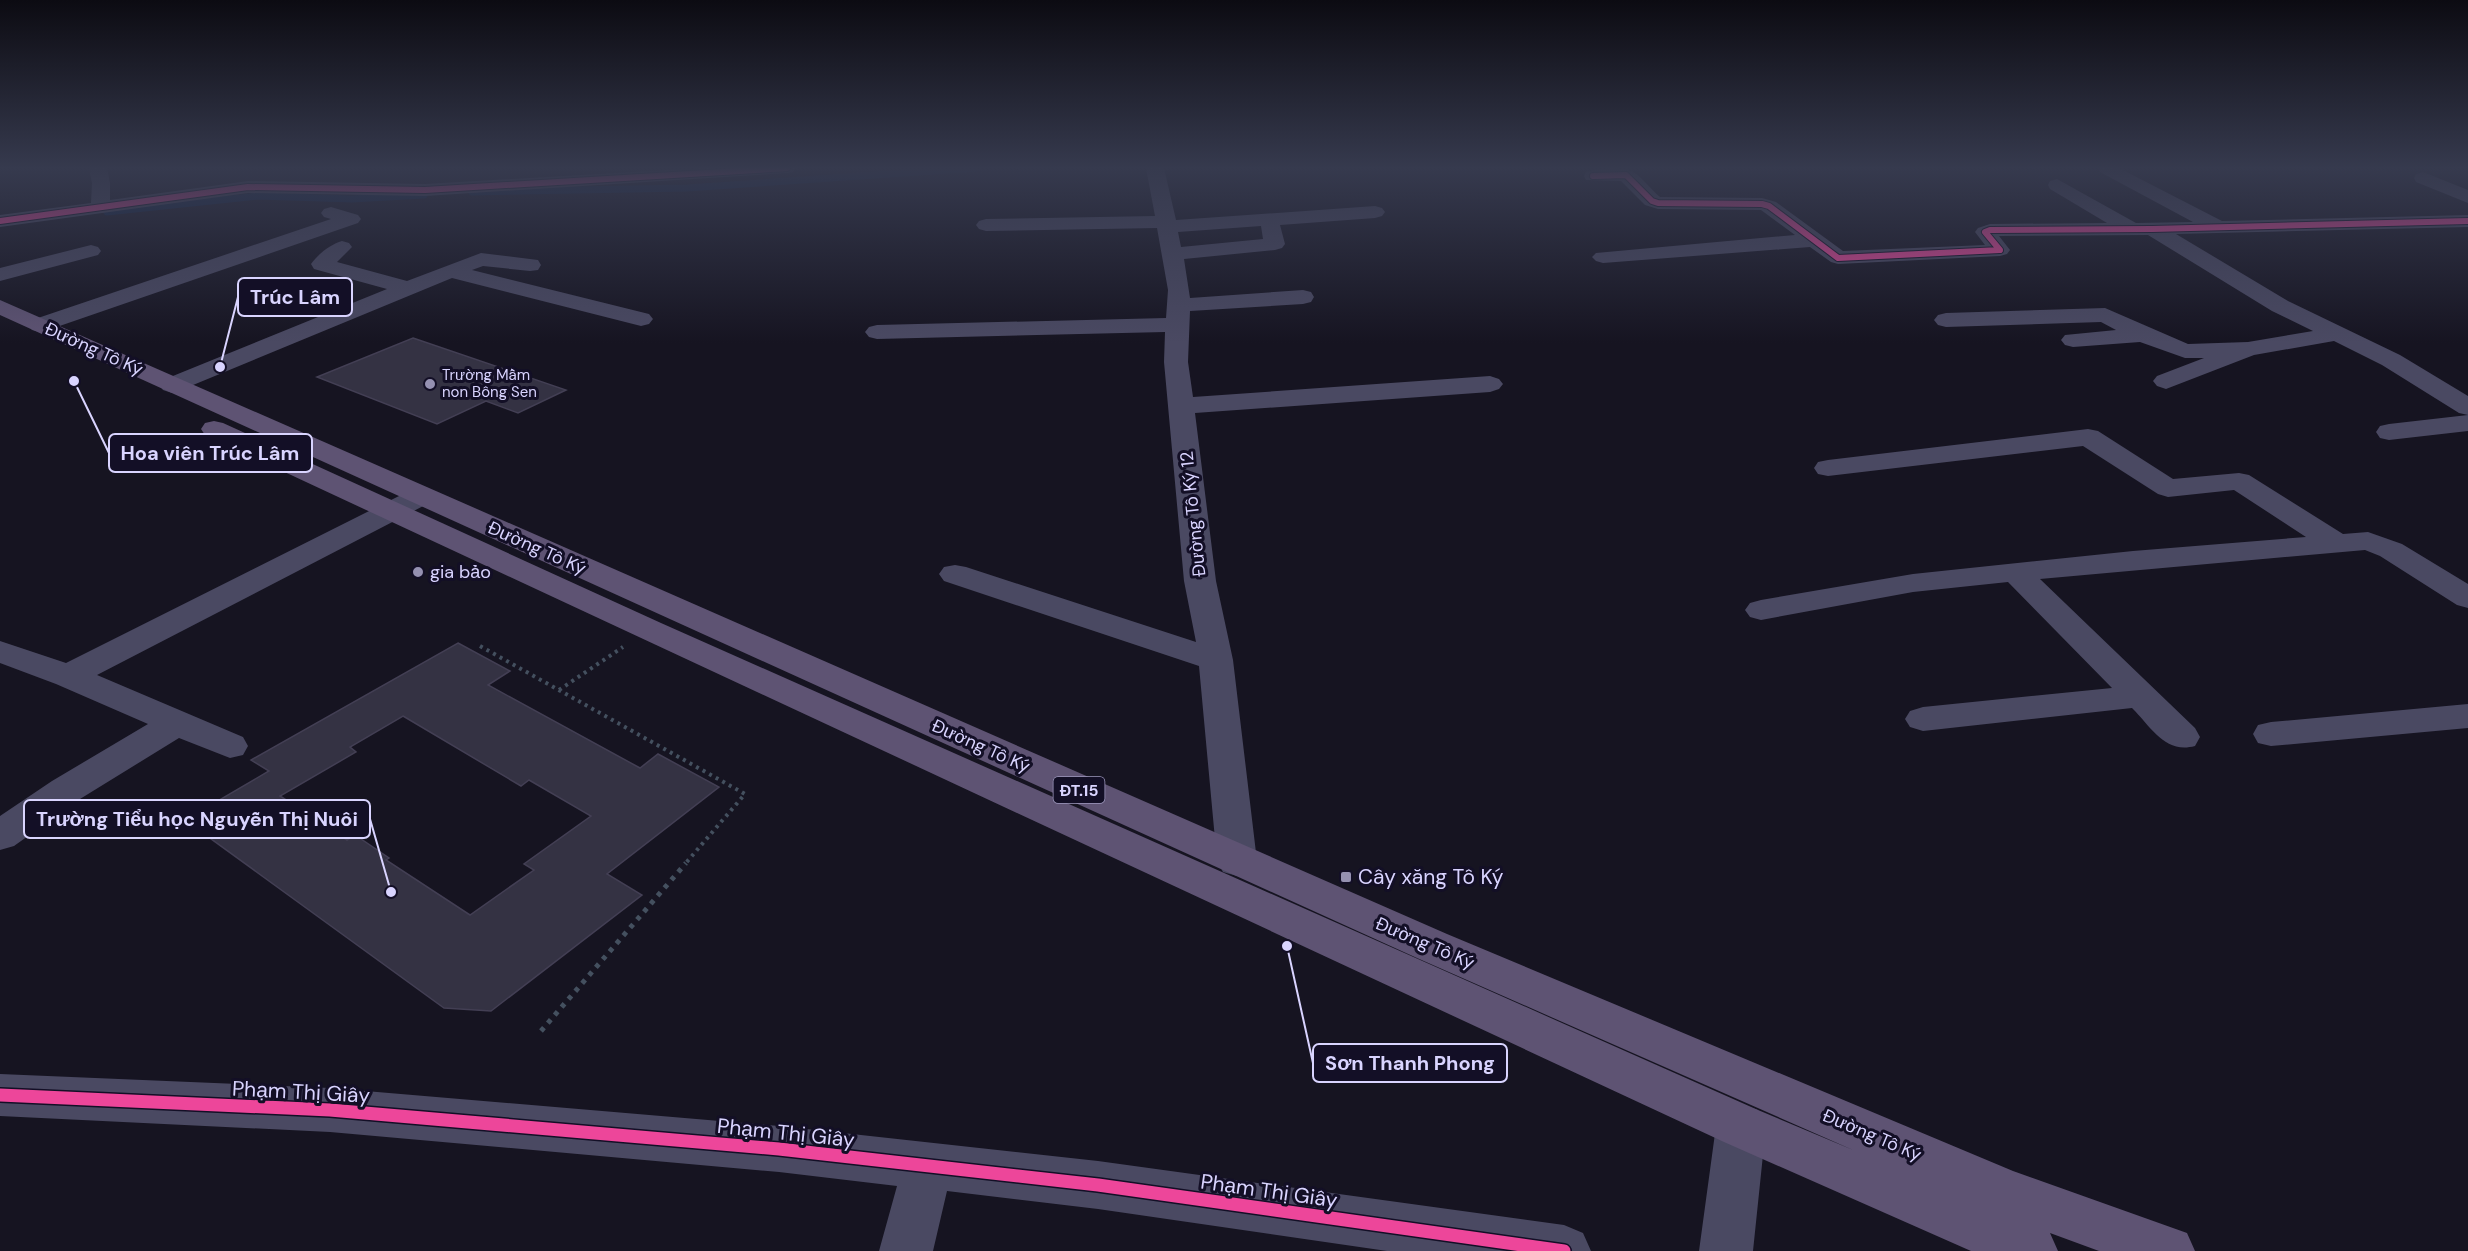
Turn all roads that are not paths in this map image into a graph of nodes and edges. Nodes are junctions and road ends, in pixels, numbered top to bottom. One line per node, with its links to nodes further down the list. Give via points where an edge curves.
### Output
1 (329, 226): 28 (street)
2 (1014, 226): 11 (street)
3 (1167, 226): 11 (street, Đường Tô Ký 12)
4 (1271, 226): 11 (street, via 1275,244)
5 (1796, 226): 13 (street)
6 (2135, 226): 10 (street)
7 (2244, 226): 9 (street)
8 (2446, 226): 12 (street)
9 (2217, 227): 10 (street)
10 (2142, 230): 17 (street, via 1990,230 1985,232 2000,250); 31 (street)
11 (1169, 234): 25 (street, Đường Tô Ký 12, via 1179,290)
12 (2468, 236)
13 (1814, 240): 16 (street); 17 (street)
14 (342, 247): 22 (street, via 322,264)
15 (91, 251): 20 (street)
16 (1603, 257)
17 (1838, 258): 21 (street)
18 (530, 265): 19 (street, via 481,259)
19 (449, 271): 22 (street); 26 (street)
20 (0, 275)
21 (1859, 275)
22 (407, 288): 37 (street)
23 (1303, 297): 25 (street)
24 (0, 307): 28 (main road, Đường Tô Ký / ĐT.15)
25 (1178, 315): 30 (street); 38 (street, Đường Tô Ký 12, via 1176,362)
26 (641, 319)
27 (1946, 320): 32 (street, via 2105,315)
28 (40, 325): 37 (main road, Đường Tô Ký / ĐT.15)
29 (0, 330): 43 (main road, Đường Tô Ký / ĐT.15)
30 (877, 332)
31 (2335, 334): 34 (street); 39 (street, via 2391,360)
32 (2143, 335): 33 (street); 34 (street, via 2185,351)
33 (2073, 340)
34 (2248, 348): 35 (street)
35 (2166, 381)
36 (1490, 384): 38 (street)
37 (172, 385): 43 (main road, Đường Tô Ký / ĐT.15)
38 (1181, 406): 50 (street, Đường Tô Ký 12, via 1200,581)
39 (2468, 407)
40 (2468, 423): 41 (street)
41 (2389, 432)
42 (1828, 468): 44 (street, via 2088,437 2168,488 2239,481)
43 (406, 504): 51 (street); 60 (main road, Đường Tô Ký / ĐT.15); 62 (main road, Đường Tô Ký / ĐT.15, via 649,630)
44 (2338, 544): 45 (street); 47 (street, via 2368,541 2391,550)
45 (2016, 573): 48 (street, via 1913,583); 52 (street)
46 (955, 574): 50 (street)
47 (2468, 598)
48 (1761, 610)
49 (0, 651): 51 (street)
50 (1216, 660): 60 (street, Đường Tô Ký 12)
51 (68, 676): 55 (street)
52 (2140, 696): 54 (street); 57 (street)
53 (2468, 716): 56 (street)
54 (1923, 719)
55 (177, 723): 58 (street); 59 (street, via 66,790)
56 (2271, 734)
57 (2182, 737)
58 (230, 746)
59 (0, 836)
60 (1237, 861): 69 (main road, Đường Tô Ký / ĐT.15, via 1994,1187)
61 (0, 1095): 63 (street, Phạm Thị Giây, via 330,1110 779,1149)
62 (1741, 1126): 67 (street); 68 (main road, Đường Tô Ký / ĐT.15)
63 (928, 1166): 64 (street, Phạm Thị Giây, via 1098,1185); 65 (street)
64 (1481, 1245): 66 (street, Phạm Thị Giây)
65 (906, 1251)
66 (1564, 1251)
67 (1726, 1251)
68 (2031, 1251)
69 (2168, 1251)

